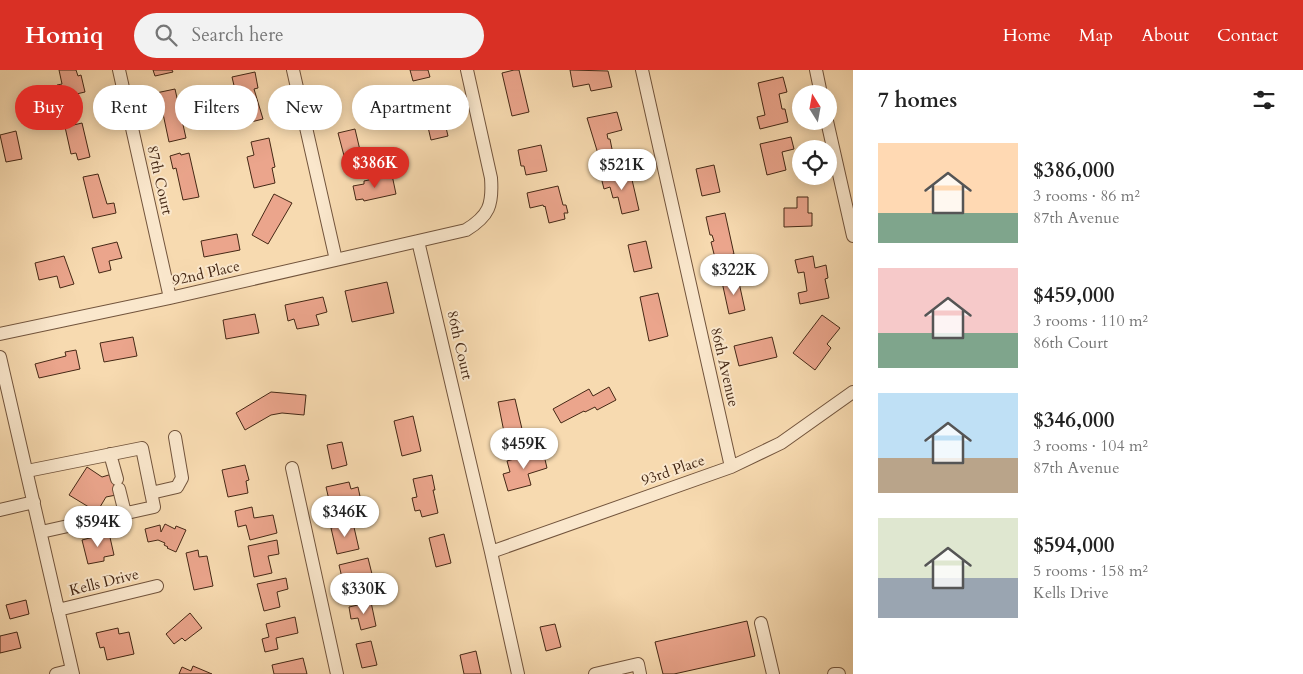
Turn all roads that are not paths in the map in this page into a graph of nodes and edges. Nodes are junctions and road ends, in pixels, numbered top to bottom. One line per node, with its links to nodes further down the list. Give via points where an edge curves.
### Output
1 (119, 70): 11 (street, 87th Court)
2 (293, 70): 10 (street)
3 (467, 70): 9 (street, via 491,178 491,201 483,218 466,230)
4 (642, 70): 18 (street, 86th Avenue)
5 (816, 70): 6 (street)
6 (819, 85)
7 (829, 130): 8 (street)
8 (853, 236)
9 (418, 241): 10 (street, 92nd Place); 26 (street, 86th Court)
10 (336, 260): 11 (street, 92nd Place)
11 (170, 298): 12 (street, 92nd Place)
12 (0, 334)
13 (0, 357): 14 (street)
14 (3, 387): 20 (street)
15 (853, 392): 18 (street, 93rd Place, via 781,443)
16 (175, 437): 21 (street, via 182,478 177,488)
17 (110, 454): 20 (street); 21 (street, via 142,448); 24 (street)
18 (731, 467): 26 (street, 93rd Place)
19 (292, 468): 32 (street)
20 (27, 471): 22 (street)
21 (152, 493): 24 (street, via 154,507)
22 (34, 502): 23 (street); 25 (street)
23 (0, 510)
24 (125, 513): 25 (street)
25 (41, 532): 28 (street)
26 (491, 552): 33 (street, 86th Court)
27 (157, 586): 28 (street, Kells Drive)
28 (58, 610): 30 (street)
29 (761, 623): 36 (street)
30 (72, 672): 31 (street)
31 (56, 674)
32 (337, 674)
33 (518, 674)
34 (595, 674): 35 (street, via 638,664)
35 (640, 674)
36 (773, 674)
37 (834, 674): 38 (street)
38 (839, 674)

